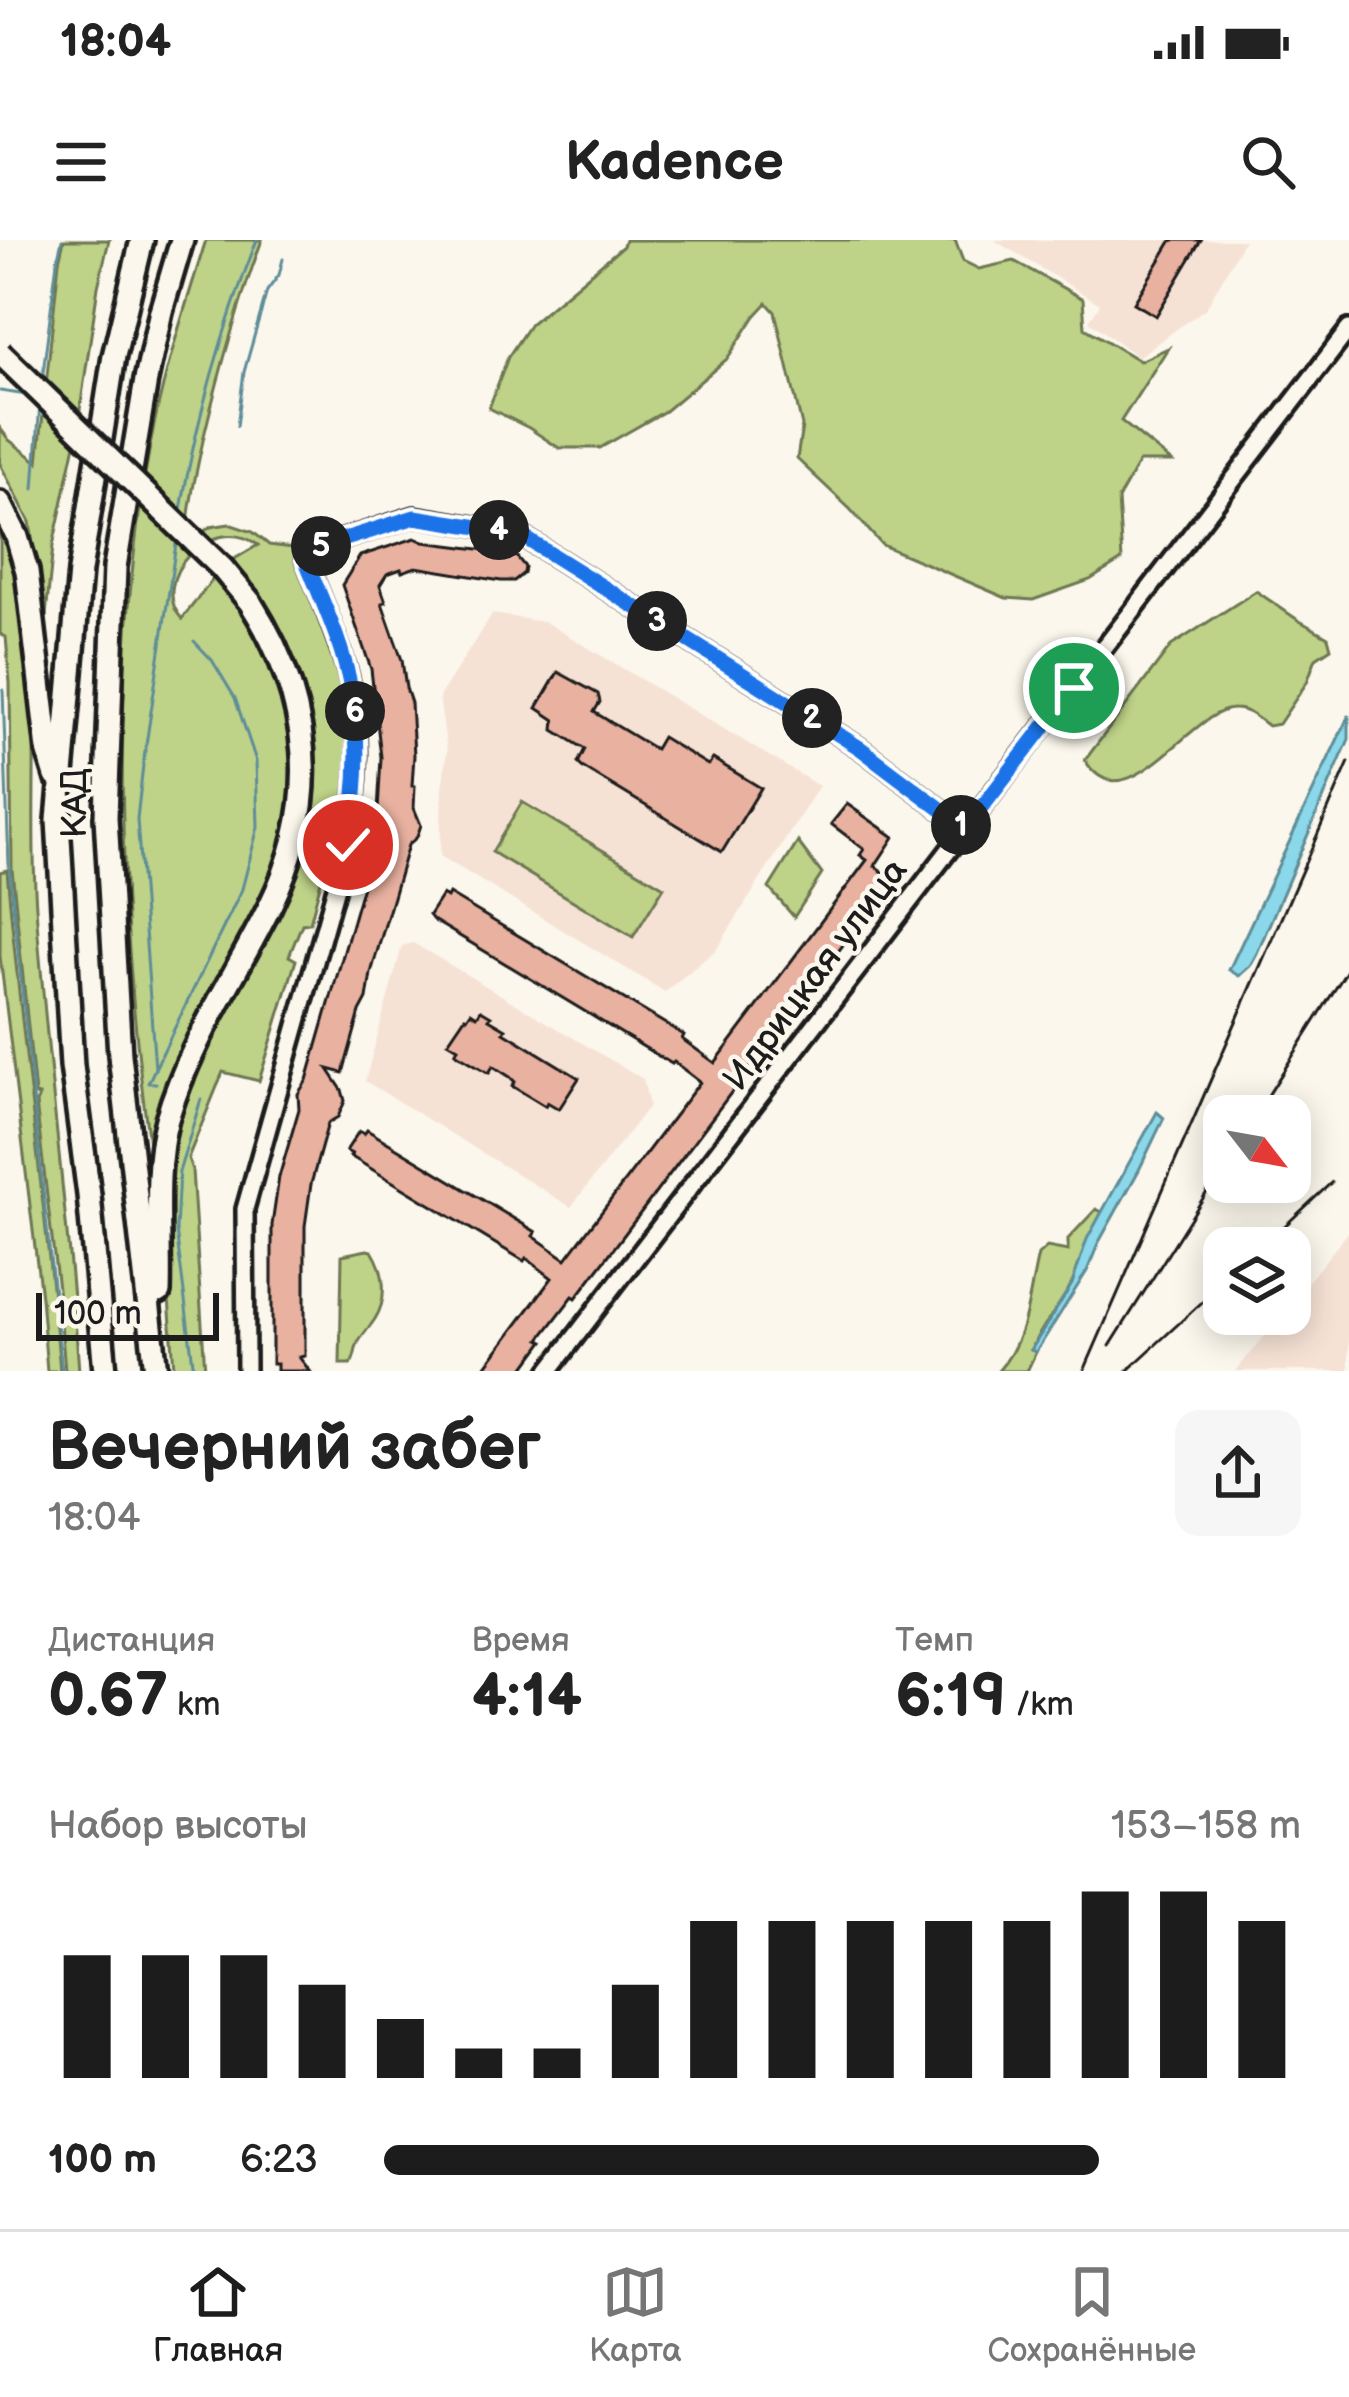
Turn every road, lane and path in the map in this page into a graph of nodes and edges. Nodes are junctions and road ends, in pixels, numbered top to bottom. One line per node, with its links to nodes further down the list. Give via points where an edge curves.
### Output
1 (142, 240): 6 (highway, КАД, via 114,356 80,571)
2 (182, 240): 8 (highway, КАД, via 146,380 115,567 106,817 120,1055)
3 (1349, 329): 7 (street, Идрицкая улица)
4 (0, 353): 8 (highway, bridge, via 222,568 268,632 293,690 304,763 290,856 187,1062 166,1123)
5 (0, 502): 6 (highway, via 27,571)
6 (59, 787): 9 (highway, КАД, via 72,1066)
7 (966, 828): 10 (street, via 860,748 517,533 415,517 307,551 349,679 355,807 245,1209); 11 (street, Идрицкая улица)
8 (156, 1363)
9 (105, 1371)
10 (246, 1371)
11 (549, 1371)

